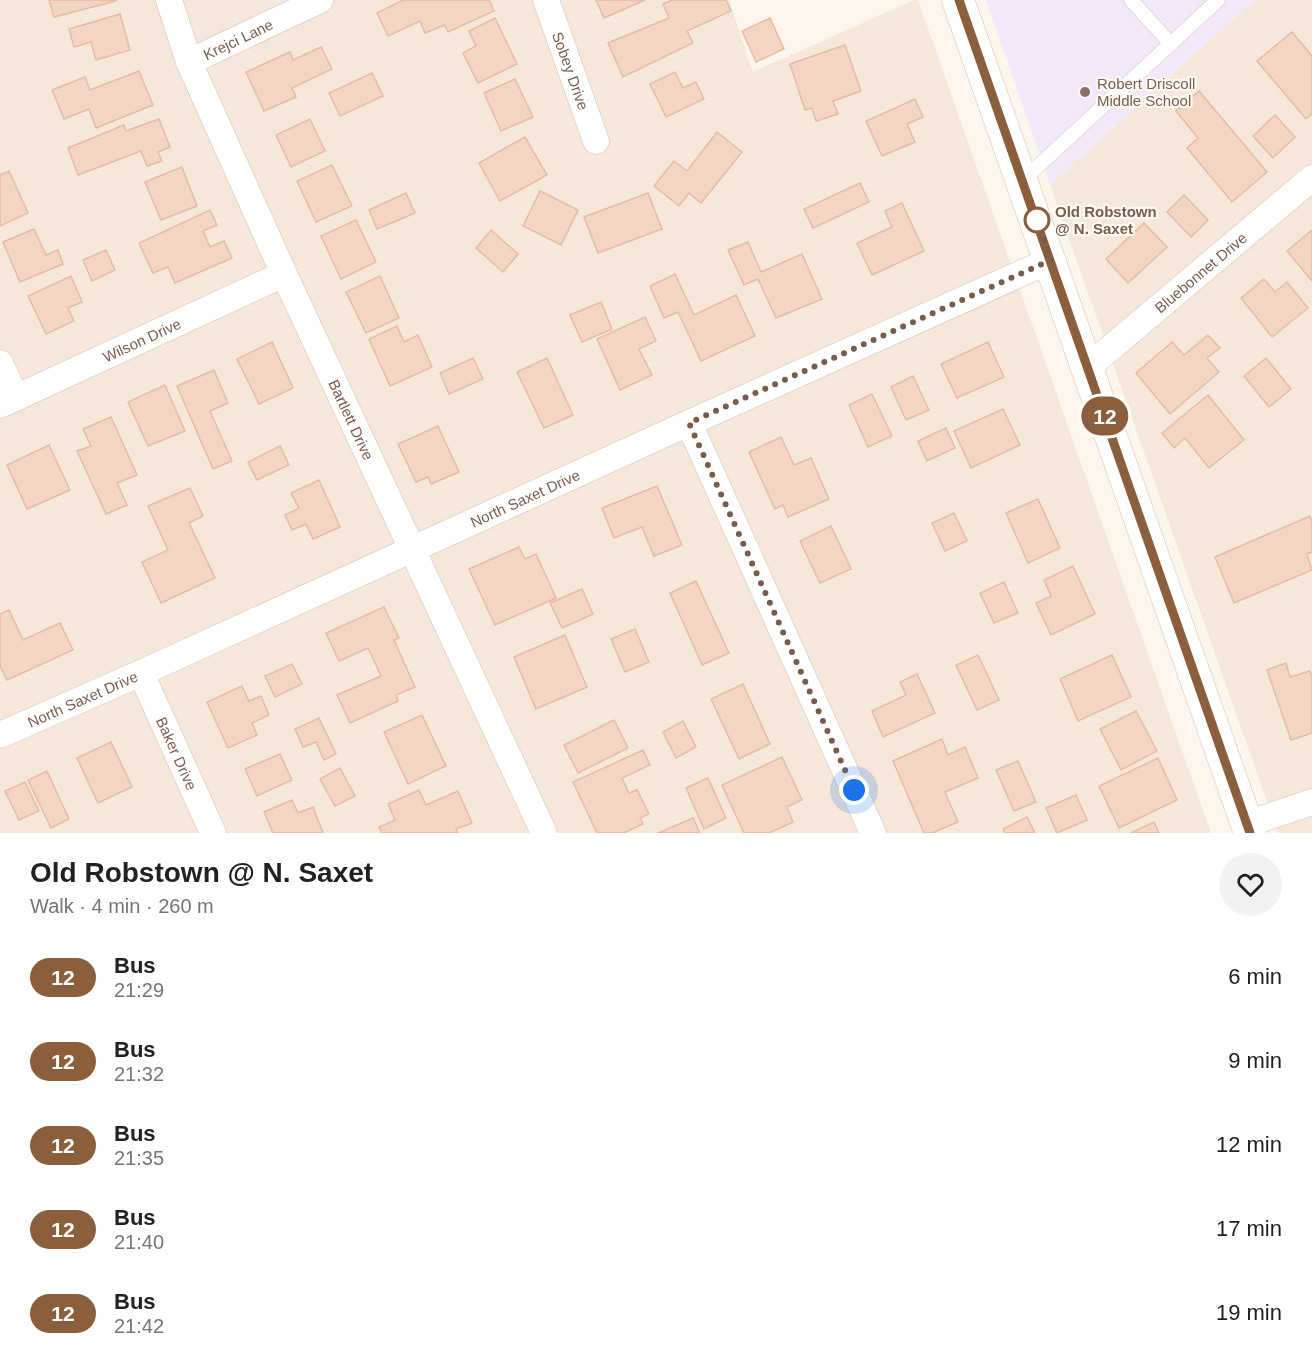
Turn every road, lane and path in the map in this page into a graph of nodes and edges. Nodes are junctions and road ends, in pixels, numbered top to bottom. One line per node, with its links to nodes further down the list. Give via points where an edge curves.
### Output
1 (169, 0): 8 (street, Bartlett Drive)
2 (320, 0): 8 (street, Krejci Lane)
3 (546, 0): 9 (street, Sobey Drive)
4 (958, 0): 11 (street)
5 (1131, 0): 7 (lane)
6 (1218, 0): 7 (lane)
7 (1171, 44): 11 (lane)
8 (189, 62): 13 (street, Bartlett Drive)
9 (596, 141)
10 (1312, 178): 15 (street, Bluebonnet Drive)
11 (1023, 180): 12 (street)
12 (1051, 260): 15 (street); 17 (street, North Saxet Drive)
13 (284, 274): 16 (street, Wilson Drive); 18 (street, Bartlett Drive)
14 (0, 363): 16 (street)
15 (1088, 367): 22 (street)
16 (8, 401)
17 (689, 423): 18 (street, North Saxet Drive); 25 (street)
18 (414, 550): 19 (street, North Saxet Drive); 24 (street, Bartlett Drive)
19 (141, 674): 20 (street, North Saxet Drive); 23 (street, Baker Drive)
20 (0, 735)
21 (1312, 802): 22 (street)
22 (1248, 829)
23 (213, 833)
24 (544, 833)
25 (873, 833)

